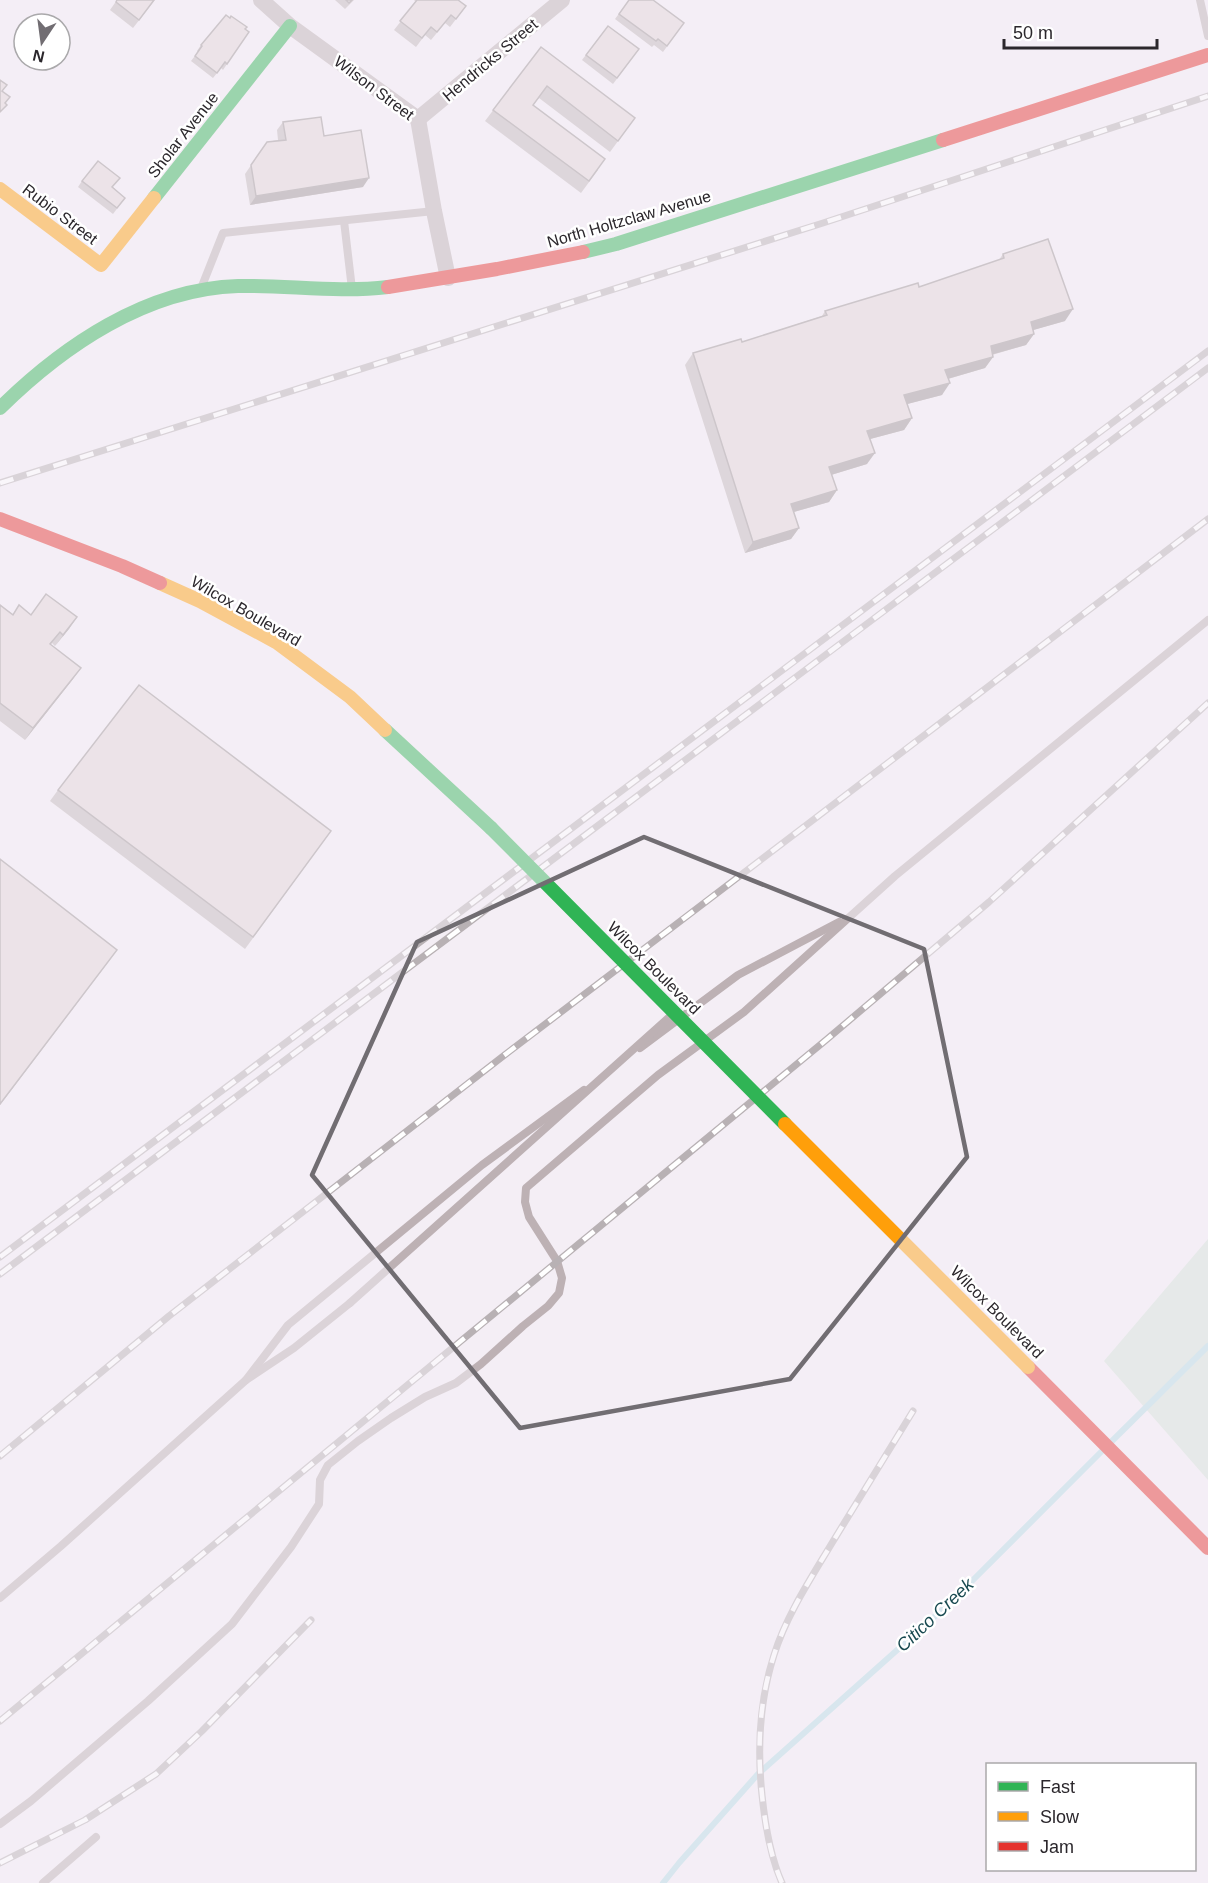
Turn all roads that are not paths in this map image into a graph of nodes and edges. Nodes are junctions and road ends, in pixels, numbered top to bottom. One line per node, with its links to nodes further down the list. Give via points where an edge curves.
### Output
1 (261, 0): 4 (street, Wilson Street)
2 (562, 0): 7 (street, Hendricks Street)
3 (1200, 0): 5 (lane)
4 (291, 26): 7 (street, Wilson Street); 11 (main road, Sholar Avenue)
5 (1208, 36)
6 (1208, 55): 12 (main road, North Holtzclaw Avenue, via 616,244)
7 (418, 119): 9 (street, Wilson Street)
8 (0, 189): 11 (main road, Rubio Street)
9 (434, 211): 10 (lane); 12 (street, Wilson Street)
10 (344, 221): 13 (lane, via 223,232); 14 (lane)
11 (101, 266)
12 (448, 278): 14 (main road, North Holtzclaw Avenue)
13 (201, 290): 14 (main road, North Holtzclaw Avenue, via 248,286); 15 (main road, North Holtzclaw Avenue, via 152,305 88,338 32,378)
14 (352, 290)
15 (0, 408)
16 (0, 519): 19 (main road, Wilcox Boulevard, bridge, via 132,570 276,642 350,697 491,828)
17 (1208, 620): 18 (lane)
18 (852, 915): 20 (lane, via 738,975 482,1165 288,1325); 23 (lane, via 744,1012 658,1075 526,1188 529,1217 557,1261 562,1278 559,1293 456,1383 425,1396 328,1465 320,1480 319,1504 232,1624 139,1709)
19 (675, 1012): 20 (lane, bridge, via 350,1303); 21 (main road, Wilcox Boulevard, bridge)
20 (246, 1380): 22 (lane)
21 (1208, 1548)
22 (0, 1598)
23 (0, 1824)
24 (96, 1837): 25 (lane)
25 (43, 1883)

